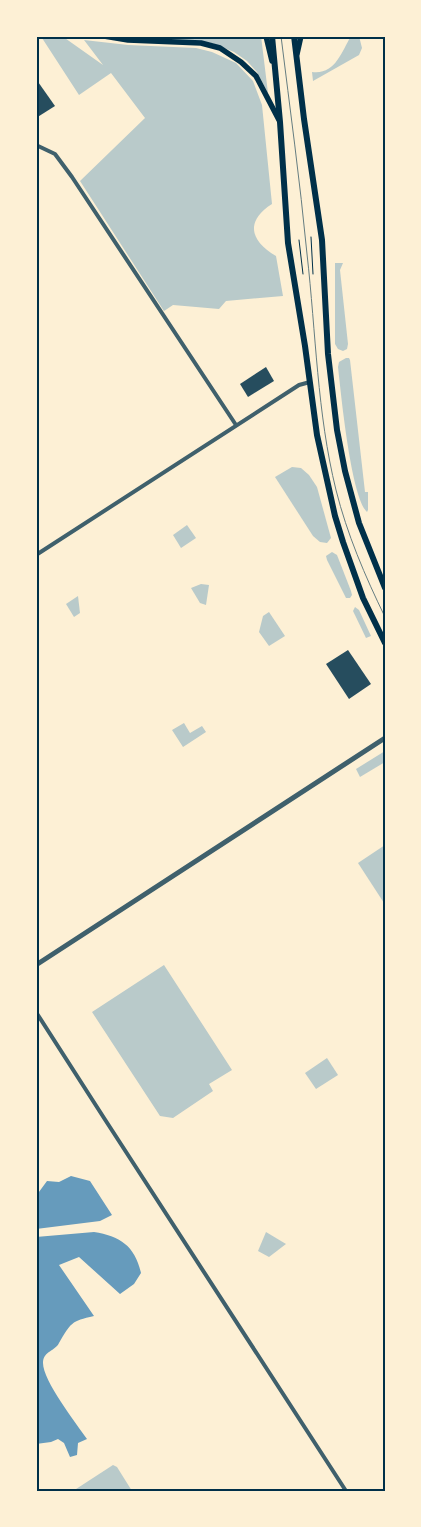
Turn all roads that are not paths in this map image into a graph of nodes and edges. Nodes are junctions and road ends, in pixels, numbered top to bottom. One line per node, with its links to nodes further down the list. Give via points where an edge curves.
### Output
1 (104, 36): 8 (main road, via 220,48 256,76)
2 (266, 36): 7 (main road)
3 (272, 36): 7 (main road)
4 (294, 36): 6 (main road)
5 (301, 36): 6 (main road)
6 (297, 56): 13 (main road, via 322,240 328,354 337,430 344,471 359,523)
7 (275, 73): 8 (main road)
8 (280, 122): 10 (main road, via 288,242)
9 (36, 145): 11 (street, via 55,154 72,177)
10 (310, 382): 11 (street, via 299,385); 14 (main road, via 317,435 335,516 363,598)
11 (236, 425): 12 (street)
12 (36, 555)
13 (385, 588)
14 (385, 643)
15 (385, 738): 16 (street)
16 (36, 965)
17 (36, 1012): 18 (street)
18 (346, 1491)

